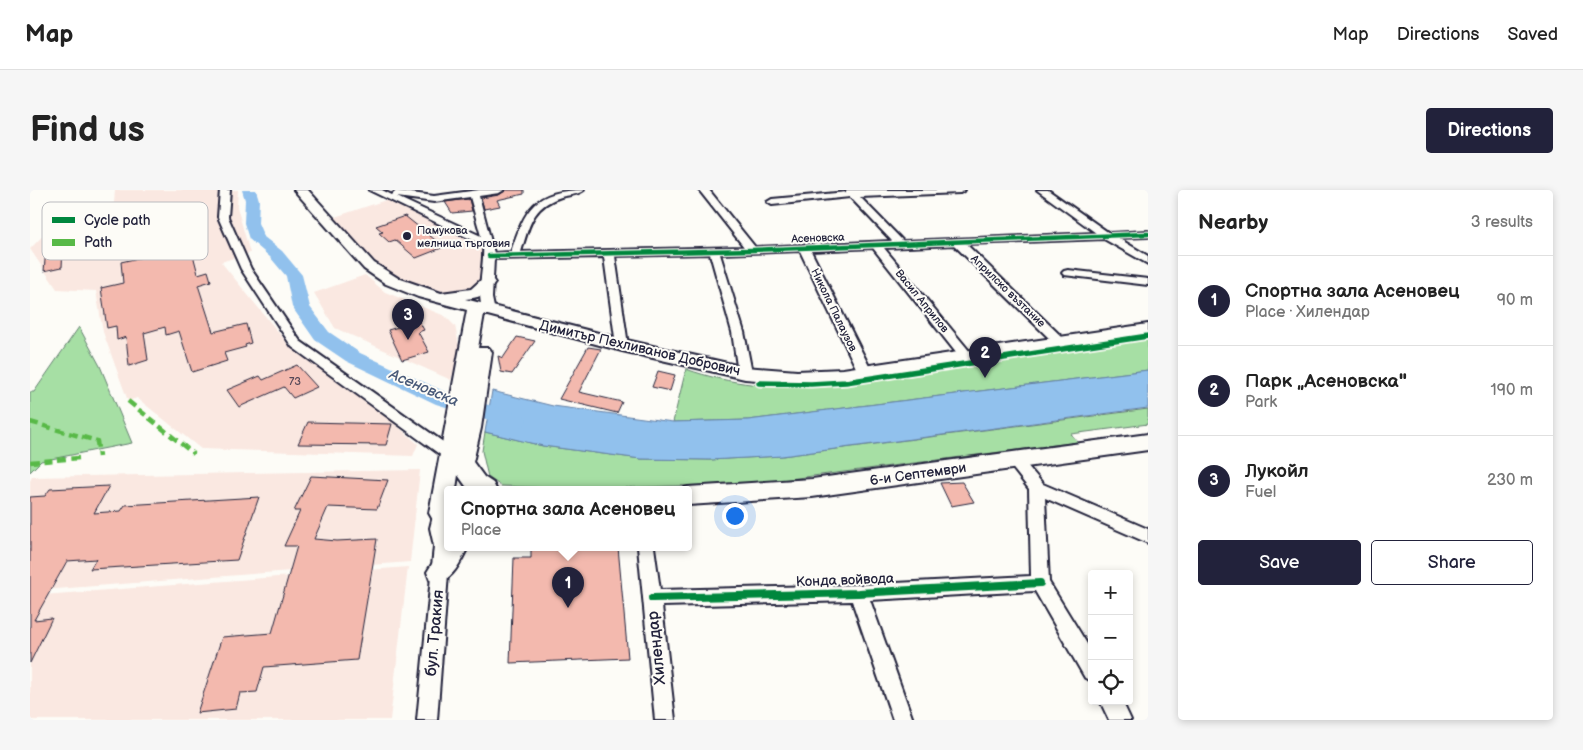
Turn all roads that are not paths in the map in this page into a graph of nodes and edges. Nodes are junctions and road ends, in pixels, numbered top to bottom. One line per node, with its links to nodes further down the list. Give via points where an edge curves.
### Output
1 (225, 190): 40 (street, via 223,217 246,269 296,344)
2 (301, 190): 29 (main road, via 377,272)
3 (499, 190): 11 (street)
4 (579, 190): 24 (street, via 543,199 536,205 528,216)
5 (704, 190): 21 (street)
6 (773, 190): 12 (street)
7 (960, 190): 10 (street)
8 (1042, 190): 15 (street)
9 (375, 191): 11 (street, via 434,199); 20 (street, via 466,232)
10 (852, 192): 12 (street); 17 (street)
11 (474, 194): 20 (street)
12 (782, 200): 13 (street)
13 (772, 202)
14 (1148, 234): 15 (street, Асеновска)
15 (1107, 236): 16 (street, Асеновска); 25 (street)
16 (957, 242): 17 (street, Асеновска); 32 (street, Априлско възтание)
17 (900, 244): 18 (street, Асеновска)
18 (878, 246): 19 (street, Асеновска); 35 (street, Васил Априлов)
19 (804, 248): 21 (street, Асеновска); 36 (street, Никола Палаузов)
20 (488, 250): 24 (street, Асеновска); 28 (street)
21 (752, 250): 22 (street, Асеновска)
22 (714, 251): 23 (street, Асеновска); 37 (street, via 738,332)
23 (608, 253): 24 (street, Асеновска); 33 (street)
24 (515, 255)
25 (1148, 261)
26 (1068, 273): 27 (street)
27 (1148, 282)
28 (487, 283): 29 (main road, via 481,290 461,296); 30 (street)
29 (428, 296): 30 (main road); 34 (main road, via 460,322)
30 (484, 313): 33 (main road, Димитър Пехливанов Добрович, via 499,321 520,320); 34 (main road); 38 (main road)
31 (1148, 329): 32 (main road, Димитър Пехливанов Добрович)
32 (1059, 341): 35 (main road, Димитър Пехливанов Добрович)
33 (622, 345): 37 (main road, Димитър Пехливанов Добрович)
34 (469, 350): 38 (main road)
35 (966, 356): 36 (main road, Димитър Пехливанов Добрович)
36 (865, 372): 37 (main road, Димитър Пехливанов Добрович, via 797,377)
37 (745, 373)
38 (470, 385): 40 (main road)
39 (1148, 442): 41 (main road, 6-и Септември)
40 (456, 459): 42 (main road); 43 (main road)
41 (1015, 461): 44 (street); 45 (main road, 6-и Септември, via 812,488)
42 (452, 486)
43 (481, 486)
44 (1037, 488): 46 (street); 50 (street)
45 (692, 496)
46 (1148, 536)
47 (444, 545): 49 (main road)
48 (646, 551): 52 (street, Хилендар)
49 (440, 572): 55 (street, бул. Тракия)
50 (1040, 583): 51 (street, Конда войвода); 53 (street)
51 (858, 593): 52 (street, Конда войвода); 57 (street)
52 (652, 598): 56 (street, Хилендар)
53 (1088, 664)
54 (1112, 705): 58 (street)
55 (427, 720)
56 (665, 720)
57 (903, 720)
58 (1121, 720)

